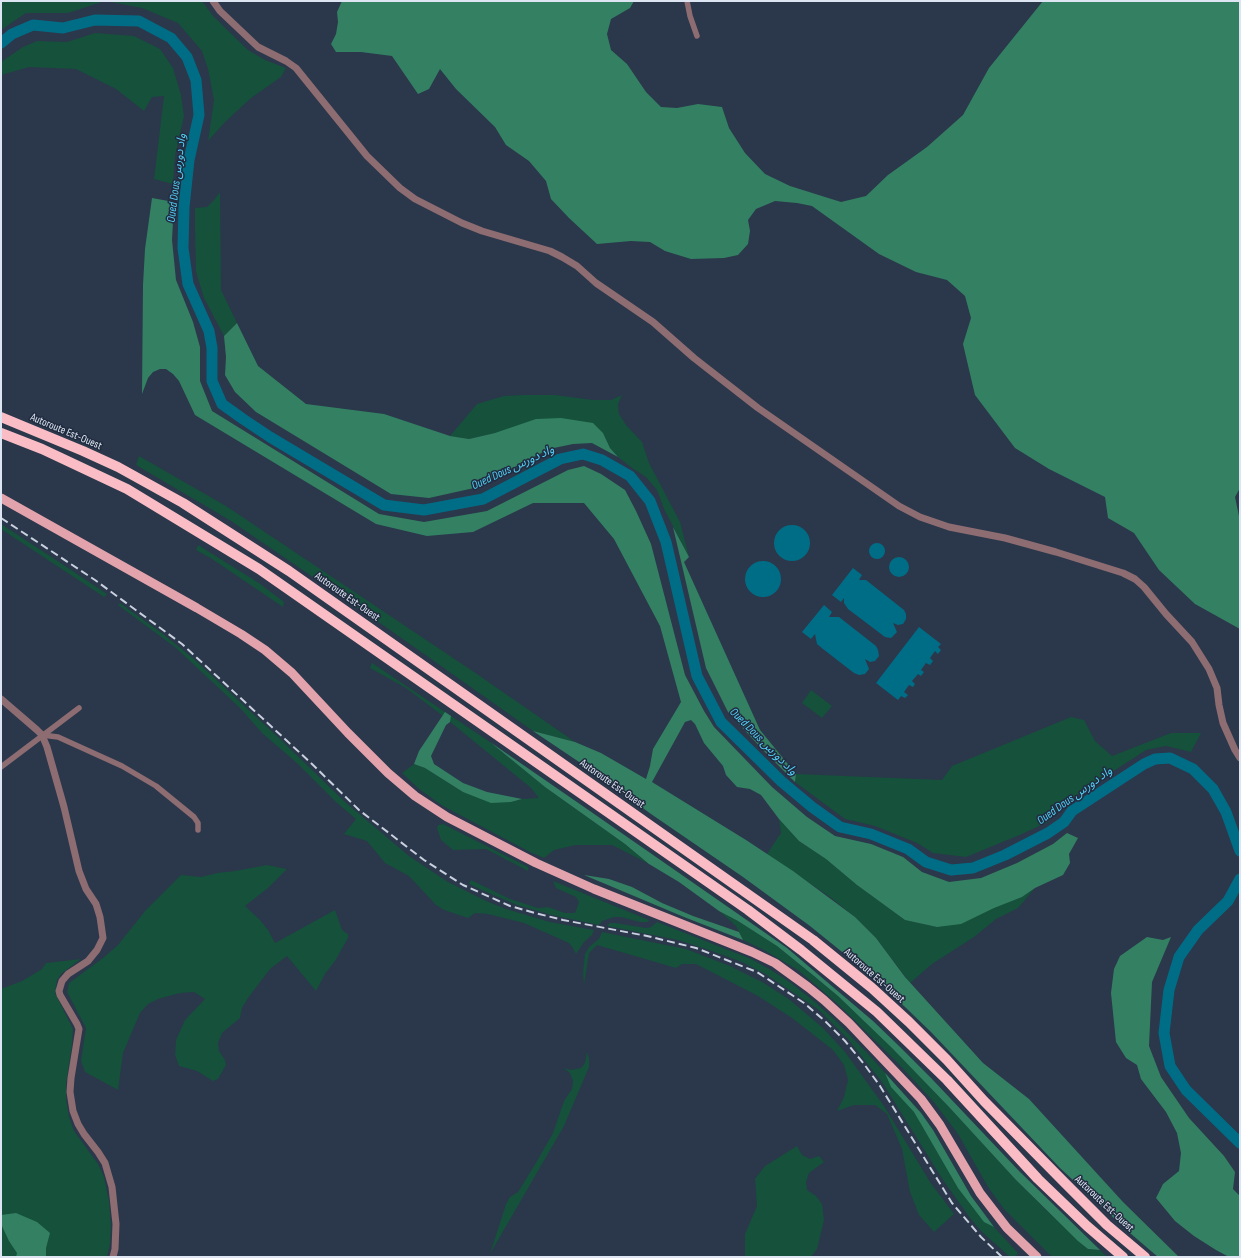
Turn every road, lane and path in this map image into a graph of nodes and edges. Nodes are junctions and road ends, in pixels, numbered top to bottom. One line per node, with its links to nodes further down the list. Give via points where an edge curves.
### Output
1 (213, 1): 10 (street, via 253,43 296,68 367,156 400,188 415,199 462,223 550,251 577,266 596,283 653,322 758,408 899,506 920,517 949,527 1005,538 1056,552 1135,579 1192,642 1209,669 1217,688 1223,724)
2 (688, 1): 3 (street)
3 (697, 36)
4 (1, 417): 16 (highway, Autoroute Est-Ouest, via 118,467 183,503 289,571 813,940 904,1017 1107,1225)
5 (1, 433): 15 (highway, via 127,489 259,569 760,919 877,1012 947,1080 1038,1179)
6 (1, 498): 14 (main road, via 197,608 265,650 292,673 388,772 415,796 446,817 587,886 758,955 775,963 802,982 849,1023 921,1099 940,1125 980,1193 1007,1228)
7 (1, 699): 9 (street)
8 (80, 708): 9 (street)
9 (42, 735): 11 (street); 12 (street, via 58,737 122,766 156,786 194,818 198,823); 13 (street, via 53,765 79,871 86,889 96,904 102,928 98,950 88,961 68,974 62,981 59,991 79,1029 71,1078 73,1111 84,1134 105,1163 112,1187 116,1224)
10 (1240, 758)
11 (1, 767)
12 (198, 830)
13 (113, 1257)
14 (1037, 1257)
15 (1123, 1257)
16 (1144, 1257)

